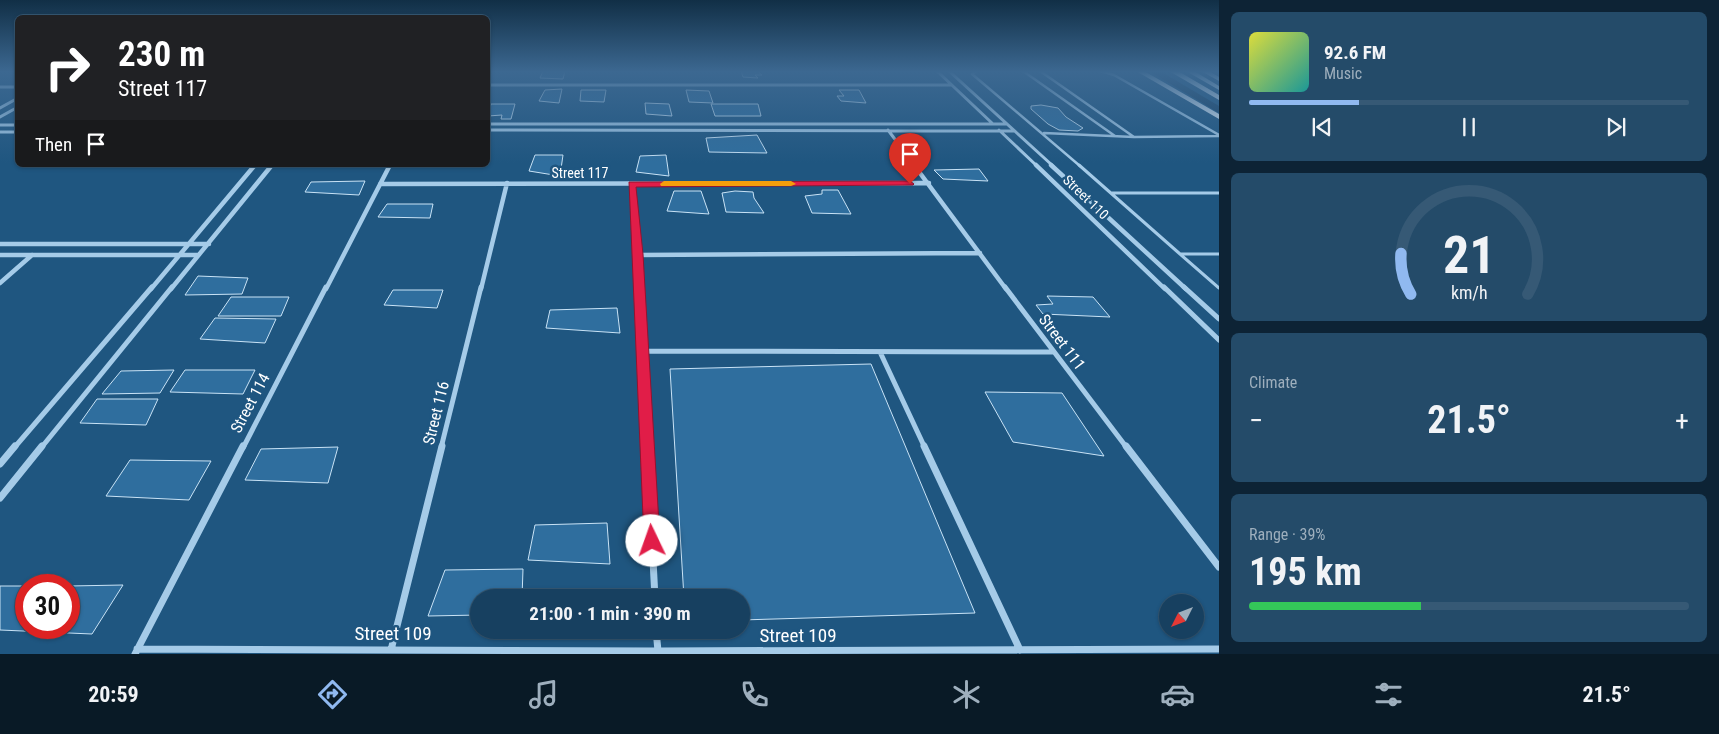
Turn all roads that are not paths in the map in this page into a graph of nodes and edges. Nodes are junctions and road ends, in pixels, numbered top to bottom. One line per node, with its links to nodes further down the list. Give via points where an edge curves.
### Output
1 (12, 102): 9 (street)
2 (969, 102): 13 (street, Street 110)
3 (982, 102): 15 (street, Street 110)
4 (1006, 102): 24 (lane)
5 (1064, 102): 26 (lane)
6 (1083, 102): 27 (lane)
7 (1160, 102): 25 (lane)
8 (1191, 102): 12 (main road)
9 (0, 108)
10 (15, 109): 11 (street)
11 (0, 117)
12 (1219, 118)
13 (992, 123): 14 (street); 15 (street); 20 (street, Street 110)
14 (490, 124)
15 (1006, 124): 21 (street, Street 110)
16 (0, 125): 17 (street)
17 (15, 125)
18 (490, 130): 19 (street)
19 (888, 130): 20 (street); 31 (street, Street 111)
20 (999, 130): 21 (street); 51 (street, Street 110)
21 (1014, 130): 50 (street, Street 110)
22 (0, 132): 23 (street)
23 (15, 132)
24 (1044, 133): 26 (lane); 36 (lane)
25 (1219, 135): 27 (lane)
26 (1115, 136): 27 (lane)
27 (1134, 137)
28 (253, 167): 38 (street)
29 (270, 167): 39 (street)
30 (389, 167): 32 (street, Street 114)
31 (929, 183): 34 (street, Street 117); 40 (street, Street 111)
32 (380, 184): 33 (street, Street 117); 63 (street, Street 114)
33 (507, 184): 34 (street, Street 117); 61 (street, Street 116)
34 (632, 184): 43 (street)
35 (1219, 192): 36 (lane)
36 (1112, 193): 44 (lane)
37 (0, 244): 38 (street)
38 (189, 244): 39 (street); 41 (street)
39 (209, 244): 42 (street)
40 (980, 253): 43 (street); 54 (street, Street 111)
41 (180, 254): 42 (street); 47 (street); 55 (street)
42 (198, 254): 56 (street)
43 (638, 254): 52 (street)
44 (1180, 254): 45 (lane); 49 (lane)
45 (1219, 254)
46 (0, 255): 47 (street)
47 (32, 255): 48 (street)
48 (0, 283)
49 (1219, 288)
50 (1219, 319)
51 (1219, 340)
52 (642, 351): 53 (street); 58 (street)
53 (880, 352): 54 (street); 62 (street)
54 (1053, 352): 57 (street, Street 111)
55 (0, 464)
56 (0, 498)
57 (1219, 567)
58 (655, 589)
59 (657, 639): 64 (street)
60 (1219, 649): 62 (street, Street 109)
61 (391, 650): 63 (street, Street 109); 64 (street, Street 109)
62 (1020, 650): 64 (street, Street 109)
63 (136, 652)
64 (658, 652)

